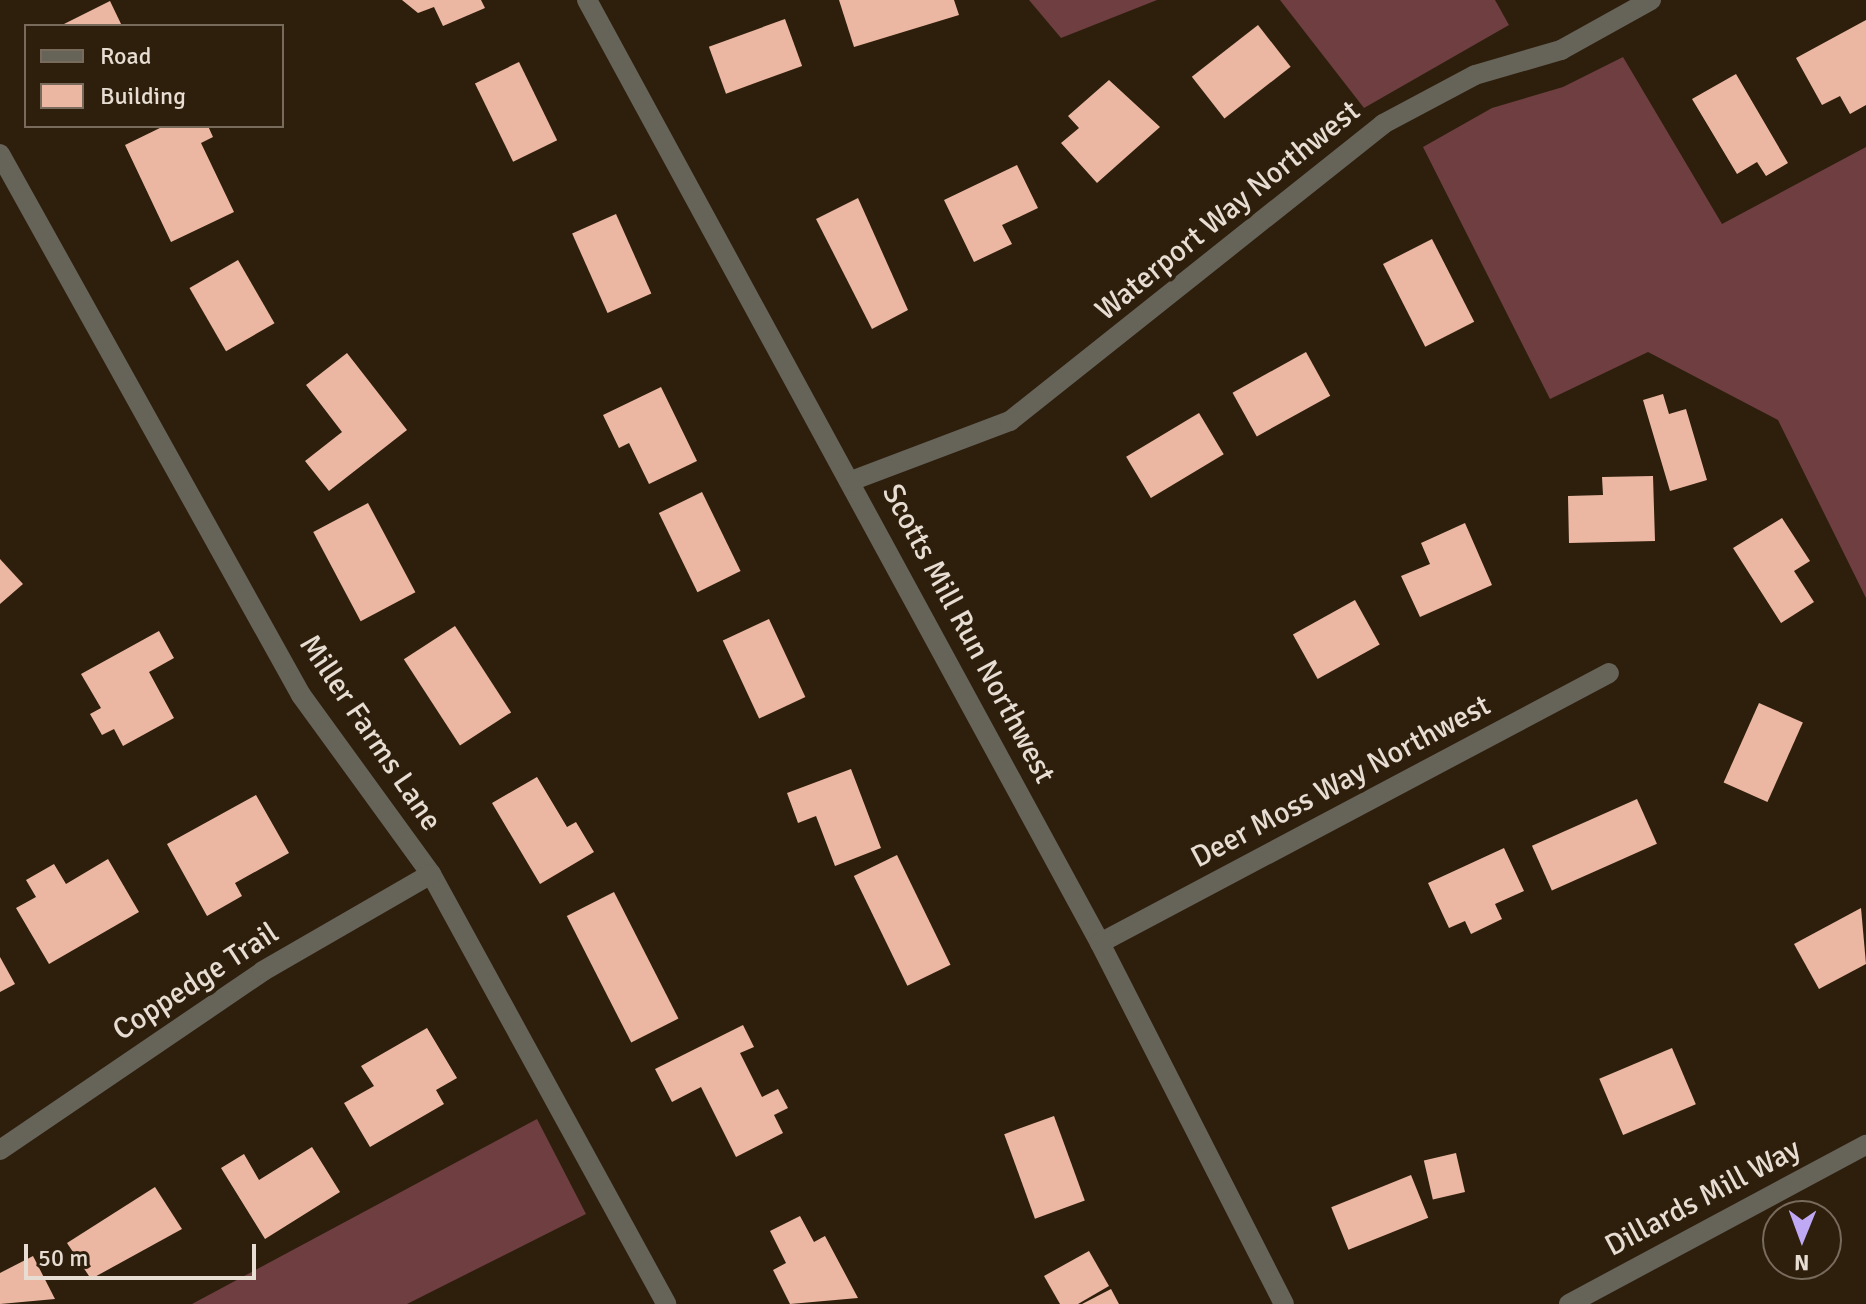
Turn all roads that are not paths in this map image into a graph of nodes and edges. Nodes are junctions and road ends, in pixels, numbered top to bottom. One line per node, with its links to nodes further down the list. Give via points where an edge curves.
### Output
1 (587, 0): 4 (street, Scotts Mill Run Northwest)
2 (1651, 0): 4 (street, Waterport Way Northwest, via 1561,50 1475,75 1383,124 1010,421)
3 (0, 154): 6 (street, Miller Farms Lane, via 301,695)
4 (851, 481): 7 (street, Scotts Mill Run Northwest)
5 (1609, 673): 7 (street, Deer Moss Way Northwest)
6 (431, 874): 9 (street, Coppedge Trail, via 263,971); 10 (street, Miller Farms Lane)
7 (1100, 943): 11 (street, Scotts Mill Run Northwest)
8 (1866, 1145): 12 (street, Dillards Mill Way)
9 (0, 1150)
10 (666, 1304)
11 (1284, 1304)
12 (1569, 1304)

